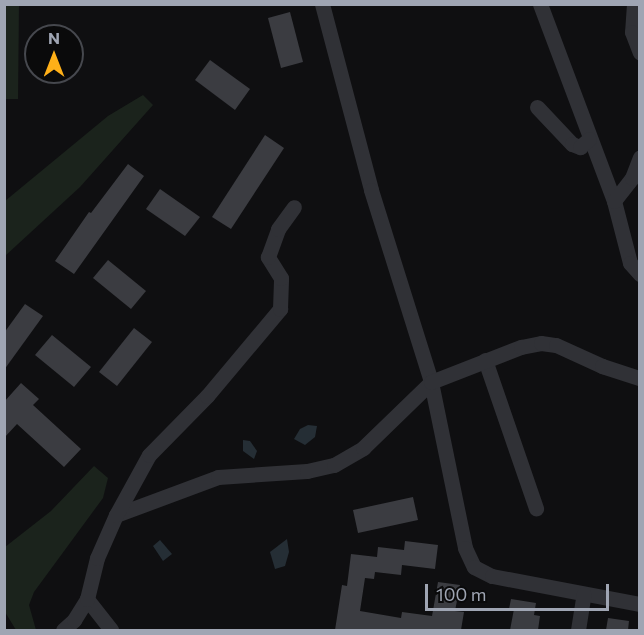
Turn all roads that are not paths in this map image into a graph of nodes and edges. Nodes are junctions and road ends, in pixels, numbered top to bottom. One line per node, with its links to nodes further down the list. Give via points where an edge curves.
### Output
1 (322, 4): 13 (street, via 371,189)
2 (540, 4): 6 (street)
3 (634, 4): 4 (street, via 632,32)
4 (639, 53)
5 (537, 107): 6 (street, via 572,144 580,147)
6 (589, 139): 8 (street)
7 (639, 157): 8 (street, via 633,178)
8 (614, 201): 10 (street, via 630,262)
9 (294, 207): 15 (street, via 278,229 268,257 281,278 280,309 207,396 149,454)
10 (639, 274)
11 (485, 360): 12 (street, via 541,343 556,345); 13 (street); 14 (street)
12 (639, 378)
13 (431, 382): 15 (street, via 363,448 334,465 307,471 218,477); 16 (street, via 465,548 474,567 492,576)
14 (536, 508)
15 (116, 516): 17 (street, via 97,558)
16 (584, 594): 18 (street); 21 (street)
17 (87, 599): 19 (street); 20 (street)
18 (639, 604)
19 (63, 630)
20 (111, 630)
21 (578, 630)

